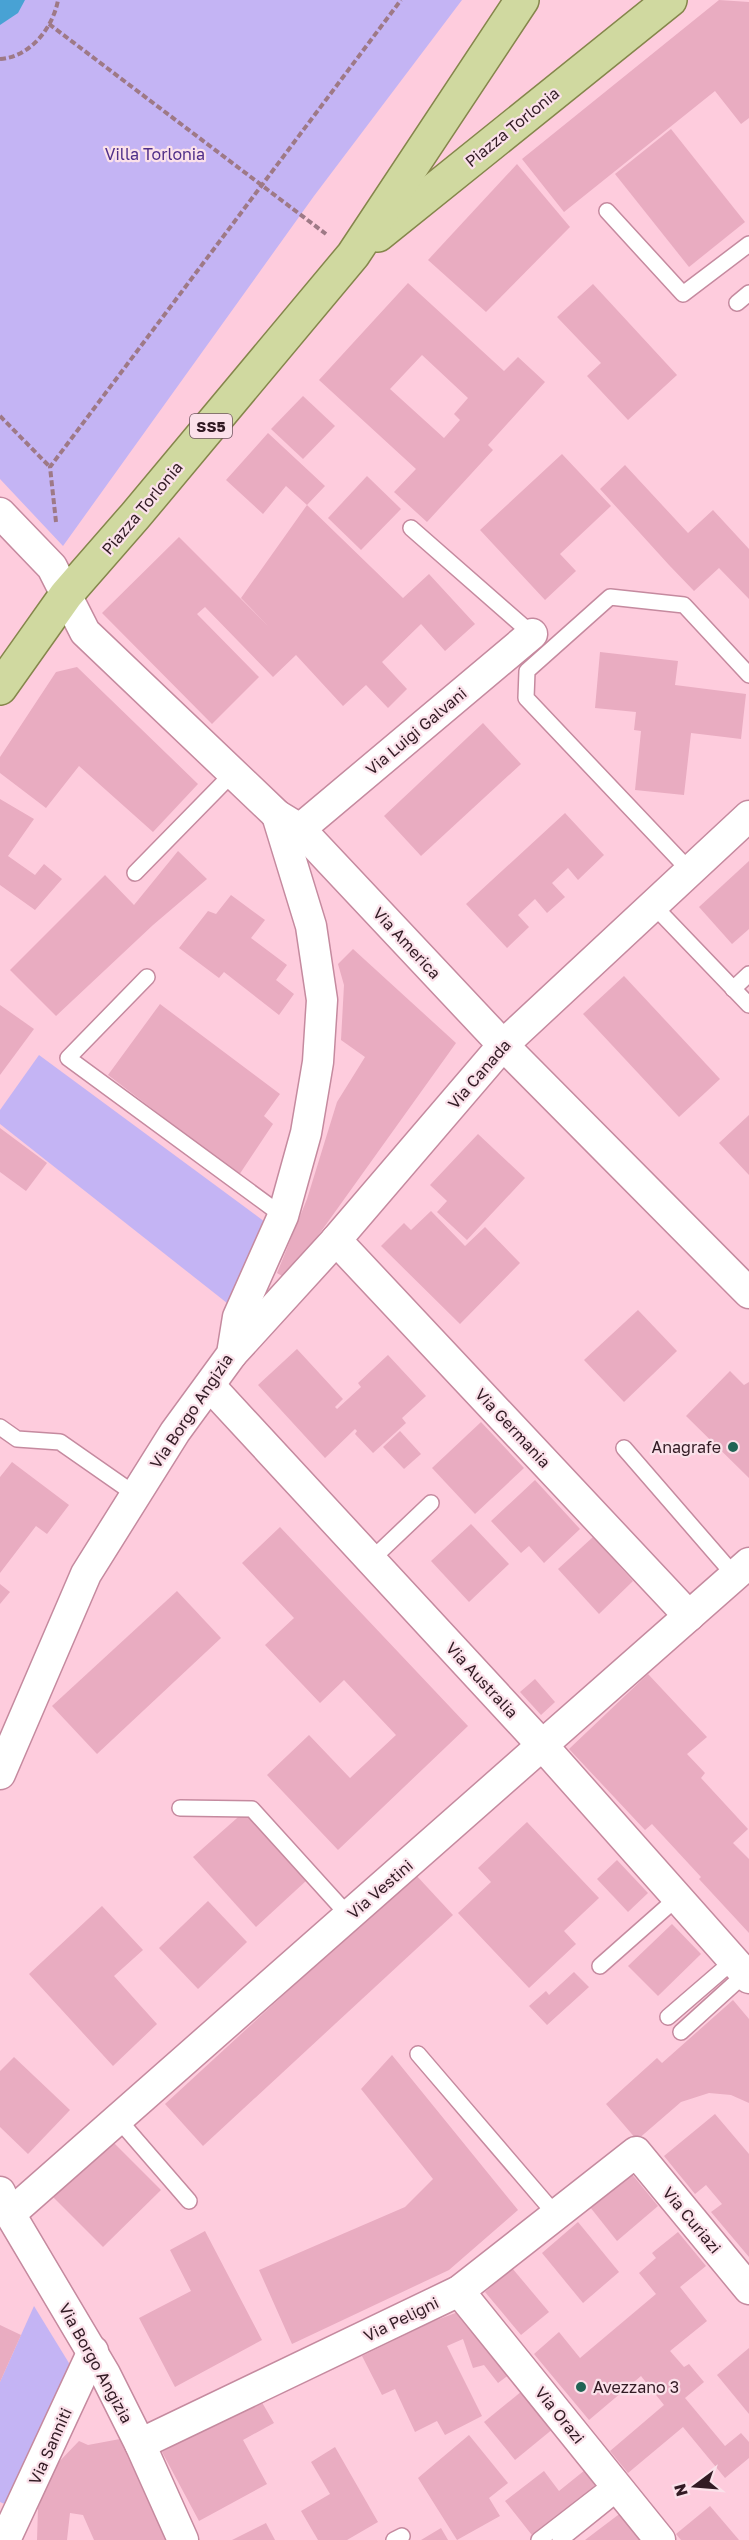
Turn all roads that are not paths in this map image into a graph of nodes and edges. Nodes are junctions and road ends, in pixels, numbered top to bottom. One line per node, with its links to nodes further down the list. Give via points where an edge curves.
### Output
1 (522, 0): 5 (main road, Piazza Torlonia / SS5)
2 (670, 0): 5 (main road, Piazza Torlonia / SS5)
3 (607, 212): 4 (lane, via 683,294)
4 (749, 244)
5 (353, 255): 8 (main road, Piazza Torlonia / SS5)
6 (0, 513): 8 (street, via 52,567)
7 (411, 528): 9 (lane)
8 (66, 595): 11 (main road, SS5); 12 (street, Via America, via 85,632)
9 (532, 634): 14 (street, Via Luigi Galvani)
10 (749, 675): 15 (lane, via 684,605 610,597 527,671 526,698)
11 (0, 688)
12 (233, 773): 14 (street, Via America); 16 (lane)
13 (749, 816): 15 (street, Via Canada)
14 (288, 822): 22 (street, Via America); 23 (street, Via Borgo Angizia, via 311,926 322,1000 318,1062 306,1133)
15 (690, 871): 17 (street, Via Canada)
16 (135, 873)
17 (652, 905): 20 (lane); 22 (street, Via Canada)
18 (749, 974): 20 (lane)
19 (147, 976): 23 (lane, via 68,1058)
20 (734, 989): 21 (lane)
21 (749, 1005)
22 (502, 1045): 24 (street, Via Canada); 25 (street, Via America)
23 (283, 1216): 26 (street, Via Borgo Angizia, via 238,1317)
24 (336, 1240): 26 (street, Via Canada); 34 (street, Via Germania)
25 (749, 1293)
26 (232, 1354): 27 (street, Via Borgo Angizia)
27 (210, 1386): 30 (street, Via Borgo Angizia, via 175,1432); 32 (street, Via Australia)
28 (0, 1427): 30 (lane, via 16,1439 60,1442)
29 (624, 1448): 33 (lane)
30 (136, 1496): 36 (street, Via Borgo Angizia, via 86,1574)
31 (431, 1503): 32 (lane)
32 (371, 1560): 35 (street, Via Australia)
33 (742, 1569): 34 (street, Via Vestini)
34 (689, 1616): 35 (street, Via Vestini)
35 (542, 1746): 38 (street, Via Australia); 39 (street, Via Vestini)
36 (0, 1774)
37 (180, 1808): 39 (lane, via 252,1809)
38 (677, 1898): 40 (lane); 41 (street, Via Australia)
39 (349, 1916): 45 (street, Via Vestini)
40 (600, 1966)
41 (743, 1971): 42 (lane); 43 (lane)
42 (668, 2017)
43 (681, 2032)
44 (418, 2054): 49 (lane)
45 (118, 2119): 47 (lane); 48 (street, Via Vestini)
46 (636, 2152): 49 (street, Via Peligni); 50 (street, Via Curiazi)
47 (189, 2201)
48 (5, 2203): 52 (street, Via Borgo Angizia)
49 (556, 2215): 51 (street, Via Peligni)
50 (749, 2289)
51 (459, 2291): 53 (street, Via Peligni); 54 (street, Via Orazi)
52 (93, 2352): 53 (street, Via Borgo Angizia); 55 (street, Via Sanniti)
53 (140, 2444): 56 (street, Via Borgo Angizia)
54 (617, 2487): 57 (lane); 58 (lane); 59 (street, Via Orazi)
55 (5, 2540)
56 (183, 2540)
57 (539, 2540)
58 (560, 2540)
59 (660, 2540)

